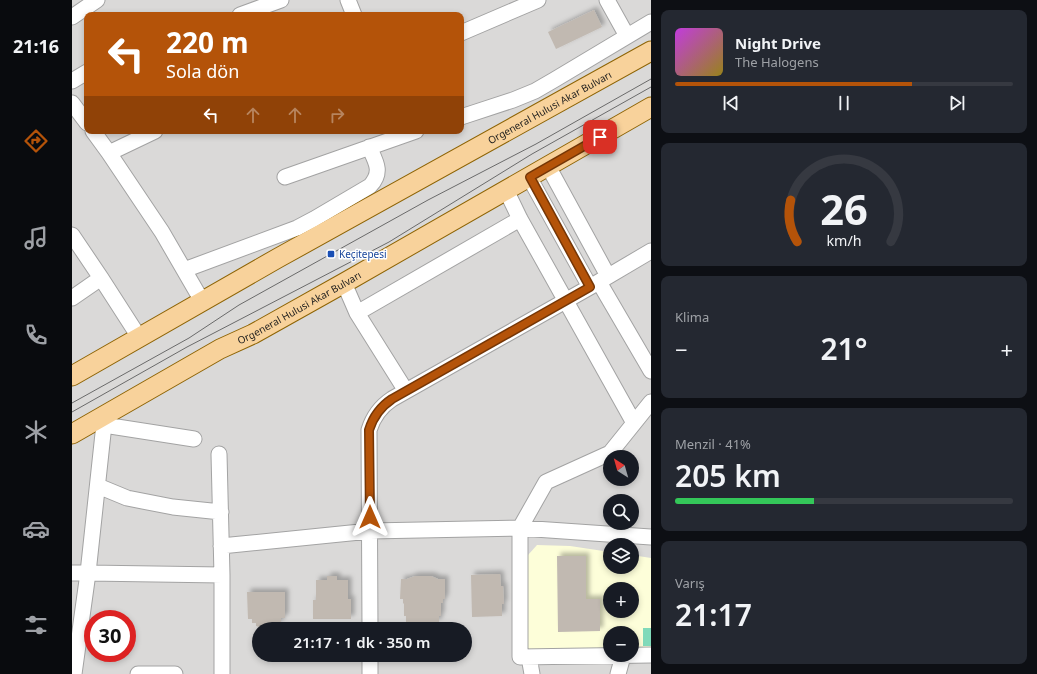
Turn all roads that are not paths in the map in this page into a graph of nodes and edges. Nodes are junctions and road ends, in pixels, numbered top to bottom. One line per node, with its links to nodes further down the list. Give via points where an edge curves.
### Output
1 (98, 0): 8 (street)
2 (281, 0): 6 (street)
3 (348, 0): 7 (street)
4 (538, 0): 10 (street)
5 (607, 0): 11 (street)
6 (248, 12)
7 (353, 12)
8 (72, 17)
9 (651, 22): 11 (street)
10 (464, 32)
11 (626, 36): 17 (street, via 535,91)
12 (651, 51): 37 (main road, Orgeneral Hulusi Akar Bulvarı)
13 (84, 74): 14 (street)
14 (72, 81)
15 (72, 103): 18 (street)
16 (651, 108): 24 (main road, Orgeneral Hulusi Akar Bulvarı)
17 (464, 116)
18 (84, 119)
19 (95, 134): 23 (street)
20 (149, 134): 23 (street)
21 (402, 134): 22 (street)
22 (369, 147): 25 (street); 31 (street, via 377,165 376,177 370,186 297,228)
23 (109, 153): 31 (street)
24 (548, 166): 26 (main road, Orgeneral Hulusi Akar Bulvarı); 33 (street)
25 (285, 177)
26 (530, 177): 27 (main road, Orgeneral Hulusi Akar Bulvarı); 33 (street)
27 (506, 190): 28 (street); 34 (main road, Orgeneral Hulusi Akar Bulvarı)
28 (520, 219): 36 (street); 38 (street)
29 (72, 235): 32 (street)
30 (651, 251): 33 (street)
31 (184, 270): 37 (street)
32 (101, 278): 35 (street); 39 (street)
33 (599, 282): 36 (street); 40 (street)
34 (344, 283): 38 (street); 44 (main road, Orgeneral Hulusi Akar Bulvarı, via 253,334 220,349)
35 (72, 298)
36 (566, 300): 42 (street); 45 (street)
37 (202, 302): 39 (main road, Orgeneral Hulusi Akar Bulvarı)
38 (358, 313): 42 (street)
39 (139, 337): 41 (main road, Orgeneral Hulusi Akar Bulvarı)
40 (651, 371)
41 (72, 376)
42 (406, 391): 52 (street, via 381,407 369,430)
43 (651, 402): 45 (street)
44 (104, 420): 46 (main road, Orgeneral Hulusi Akar Bulvarı); 47 (street); 49 (street)
45 (634, 423): 51 (street, via 610,453 546,482)
46 (72, 434)
47 (194, 439)
48 (219, 454): 50 (street)
49 (98, 486): 50 (street, via 127,498 173,507); 56 (street)
50 (221, 512): 54 (street)
51 (520, 528): 52 (street); 53 (street); 63 (street, via 520,657)
52 (370, 531): 54 (street); 58 (street)
53 (651, 537)
54 (221, 546): 57 (street)
55 (72, 572): 56 (street)
56 (88, 574): 57 (street); 59 (street)
57 (222, 575): 70 (street)
58 (370, 622)
59 (76, 637): 66 (street)
60 (639, 655): 61 (street)
61 (651, 655)
62 (603, 656): 63 (street)
63 (529, 657): 72 (street)
64 (370, 662): 71 (street)
65 (621, 662): 73 (street)
66 (74, 674)
67 (138, 674): 68 (street)
68 (144, 674): 69 (street)
69 (175, 674)
70 (222, 674)
71 (370, 674)
72 (532, 674)
73 (618, 674)

